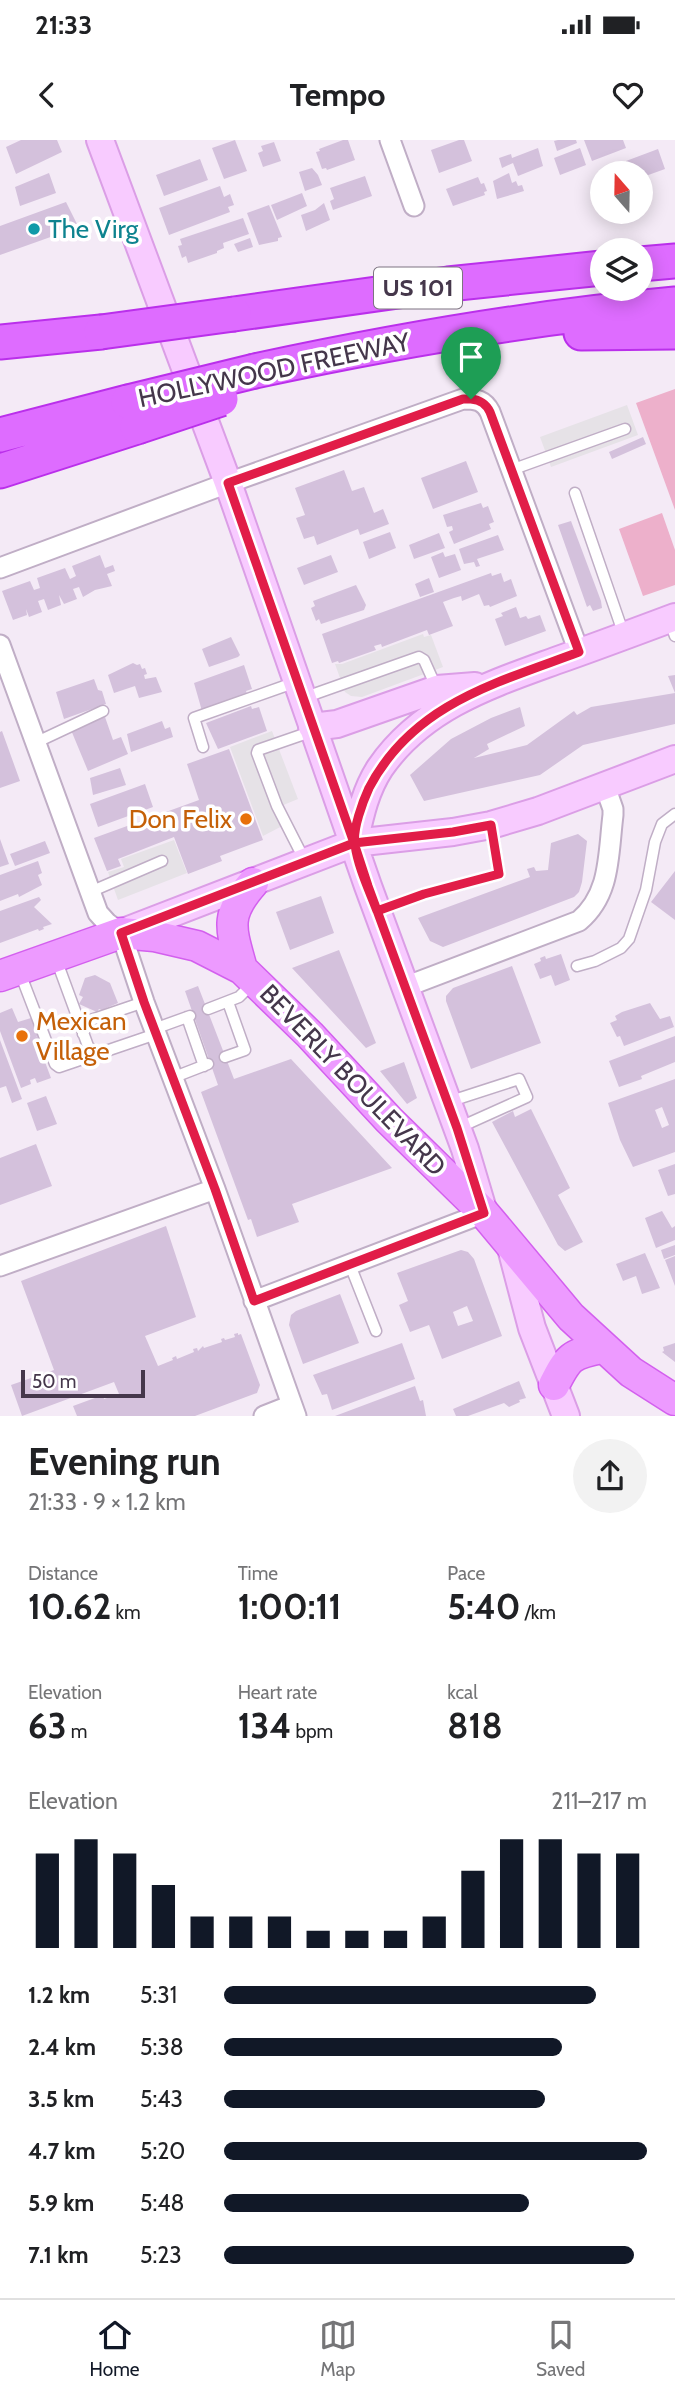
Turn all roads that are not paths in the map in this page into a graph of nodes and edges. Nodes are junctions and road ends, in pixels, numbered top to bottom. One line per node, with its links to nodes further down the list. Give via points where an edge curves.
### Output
1 (100, 140): 12 (main road)
2 (390, 140): 3 (street)
3 (414, 206)
4 (590, 269): 6 (highway, HOLLYWOOD FREEWAY / US 101, bridge)
5 (674, 313): 7 (highway, HOLLYWOOD FREEWAY / US 101, bridge, via 529,320 418,338 367,348)
6 (0, 342)
7 (133, 415): 9 (highway, HOLLYWOOD FREEWAY); 11 (highway)
8 (625, 429): 10 (lane)
9 (0, 435)
10 (511, 470): 12 (street, via 487,406 480,400 463,399); 18 (street)
11 (0, 471)
12 (228, 483): 14 (street); 19 (main road)
13 (575, 493): 16 (lane)
14 (0, 568)
15 (673, 624): 16 (main road)
16 (624, 635): 18 (main road)
17 (0, 645): 23 (street)
18 (579, 652): 20 (main road)
19 (300, 690): 20 (lane, via 419,657 425,660); 22 (main road); 24 (lane, via 194,718)
20 (440, 698): 22 (main road); 29 (main road, via 379,770 363,802)
21 (103, 711): 23 (lane)
22 (313, 729): 29 (main road); 31 (lane, via 257,753)
23 (37, 742): 33 (street)
24 (203, 747)
25 (675, 759): 26 (main road)
26 (605, 786): 28 (main road); 40 (street, via 613,815 604,887 590,911 579,921)
27 (675, 814): 37 (lane, via 662,824 654,842 646,890 629,939 596,961)
28 (491, 825): 29 (main road); 34 (lane, via 499,874)
29 (354, 843): 31 (main road); 34 (main road)
30 (162, 861): 33 (lane)
31 (305, 861): 32 (main road)
32 (253, 883): 35 (main road); 39 (main road, via 235,906 232,922)
33 (90, 892): 35 (street, via 98,913)
34 (377, 911): 40 (main road)
35 (121, 933): 36 (main road, BEVERLY BOULEVARD); 39 (main road, BEVERLY BOULEVARD, via 197,946); 41 (street)
36 (55, 955): 38 (main road, BEVERLY BOULEVARD); 45 (lane)
37 (577, 966)
38 (9, 972): 46 (lane, via 59,1067)
39 (249, 975): 42 (lane, via 239,997); 52 (main road, BEVERLY BOULEVARD)
40 (405, 987): 49 (main road)
41 (144, 1002): 44 (street); 45 (lane, via 91,1020)
42 (228, 1002): 43 (lane); 47 (lane, via 245,1049)
43 (208, 1009)
44 (155, 1032): 46 (lane); 48 (street); 48 (lane, via 190,1016 207,1065)
45 (83, 1034): 46 (lane)
46 (97, 1055)
47 (225, 1057)
48 (173, 1078): 51 (street)
49 (448, 1102): 50 (main road); 50 (lane, via 519,1079 527,1097)
50 (457, 1128): 52 (main road)
51 (215, 1189): 55 (street); 56 (street)
52 (484, 1213): 53 (main road, BEVERLY BOULEVARD); 54 (street)
53 (511, 1248): 58 (main road, BEVERLY BOULEVARD); 59 (main road, via 532,1328)
54 (351, 1265): 56 (street); 57 (lane)
55 (0, 1266)
56 (254, 1301): 61 (street)
57 (376, 1331)
58 (602, 1348): 59 (main road, via 566,1360); 60 (main road, BEVERLY BOULEVARD)
59 (554, 1385): 63 (main road)
60 (675, 1400)
61 (294, 1410): 62 (street)
62 (264, 1416)
63 (565, 1416)

